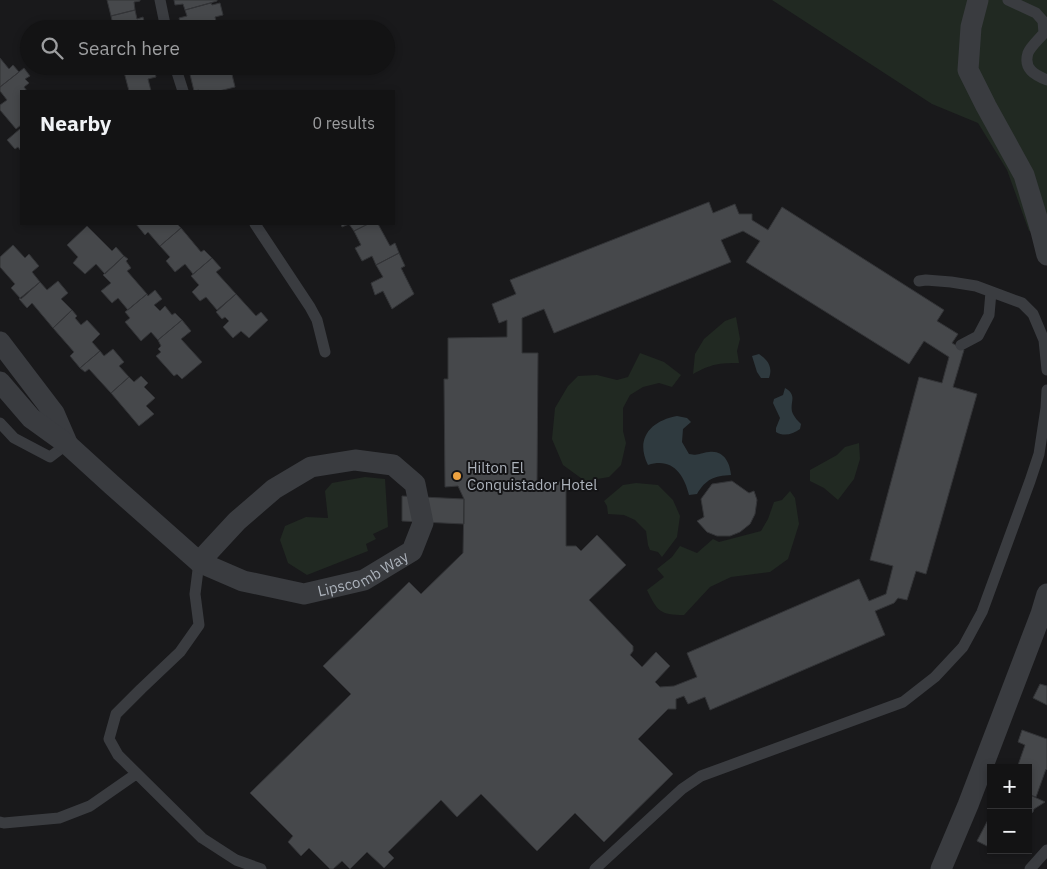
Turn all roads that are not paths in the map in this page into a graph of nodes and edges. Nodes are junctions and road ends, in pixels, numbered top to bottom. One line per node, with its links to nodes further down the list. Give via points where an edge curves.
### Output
1 (160, 0): 4 (lane)
2 (978, 0): 9 (street, via 971,27 968,70 1024,176)
3 (1008, 0): 6 (lane, via 1036,13 1043,21 1044,33 1028,52 1028,64 1033,74)
4 (164, 20)
5 (178, 75): 7 (lane)
6 (1047, 80)
7 (183, 90)
8 (256, 225): 14 (lane, via 310,307 317,320)
9 (1047, 255)
10 (919, 281): 11 (lane, via 951,282)
11 (992, 292): 13 (lane, via 989,314 978,336); 15 (lane, via 1022,303 1033,314 1044,340)
12 (0, 342): 19 (street, Lipscomb Way, via 54,413)
13 (961, 345)
14 (325, 352)
15 (1047, 370)
16 (0, 382): 19 (street, Lipscomb Way, via 31,418)
17 (1047, 390): 26 (lane, via 1039,454 982,612 962,647 935,676 903,702 701,776 682,789)
18 (0, 423): 19 (lane, via 14,438 50,457)
19 (67, 444): 20 (street, Lipscomb Way)
20 (199, 562): 20 (street, Lipscomb Way, via 243,581 304,594 364,580 412,551 423,523 415,484 393,466 355,460 311,467 274,489 237,521); 22 (lane, via 195,594 199,625 180,652 116,714 109,740 118,756)
21 (1047, 594): 27 (street)
22 (136, 774): 23 (lane, via 90,806 59,818); 25 (lane, via 202,838 236,860)
23 (0, 822)
24 (1047, 850): 28 (lane)
25 (261, 869)
26 (596, 869)
27 (941, 869)
28 (1030, 869)

